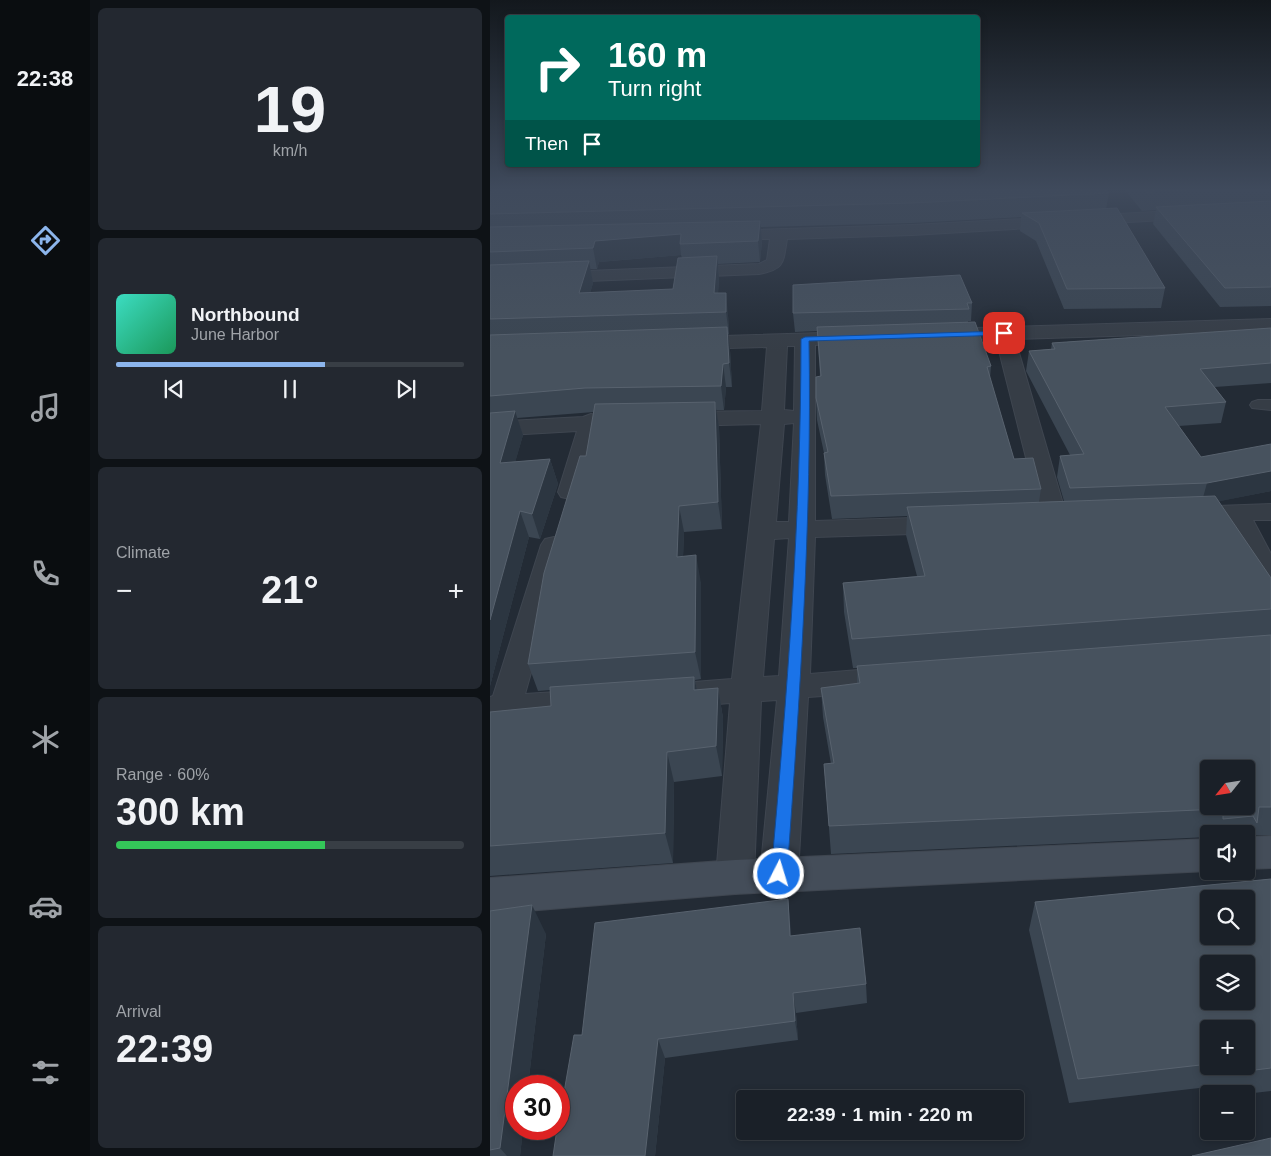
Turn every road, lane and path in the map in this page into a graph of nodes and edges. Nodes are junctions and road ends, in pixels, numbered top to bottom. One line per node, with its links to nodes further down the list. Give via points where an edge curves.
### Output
1 (778, 244): 2 (street, via 775,262 758,269)
2 (490, 280)
3 (1265, 329): 4 (street)
4 (1004, 333): 5 (street); 17 (street)
5 (924, 336)
6 (875, 337): 7 (street)
7 (805, 339): 8 (street); 10 (street)
8 (777, 340): 9 (street); 11 (street)
9 (668, 344)
10 (806, 417): 11 (street); 20 (street)
11 (773, 418): 12 (street); 19 (street)
12 (591, 421): 13 (street); 27 (street)
13 (490, 429)
14 (1271, 512): 15 (street)
15 (1236, 513): 16 (street); 21 (street)
16 (1169, 516)
17 (1055, 521)
18 (967, 524): 20 (street)
19 (761, 531): 20 (street); 24 (street)
20 (801, 531): 23 (street)
21 (1271, 578)
22 (923, 677): 23 (street)
23 (794, 687): 24 (street); 31 (street)
24 (748, 690): 25 (street); 32 (street)
25 (650, 697)
26 (612, 700): 27 (street)
27 (497, 708)
28 (1271, 852): 29 (street)
29 (1255, 853)
30 (1200, 855): 31 (street)
31 (779, 874): 32 (street)
32 (735, 877): 33 (street)
33 (490, 896)

